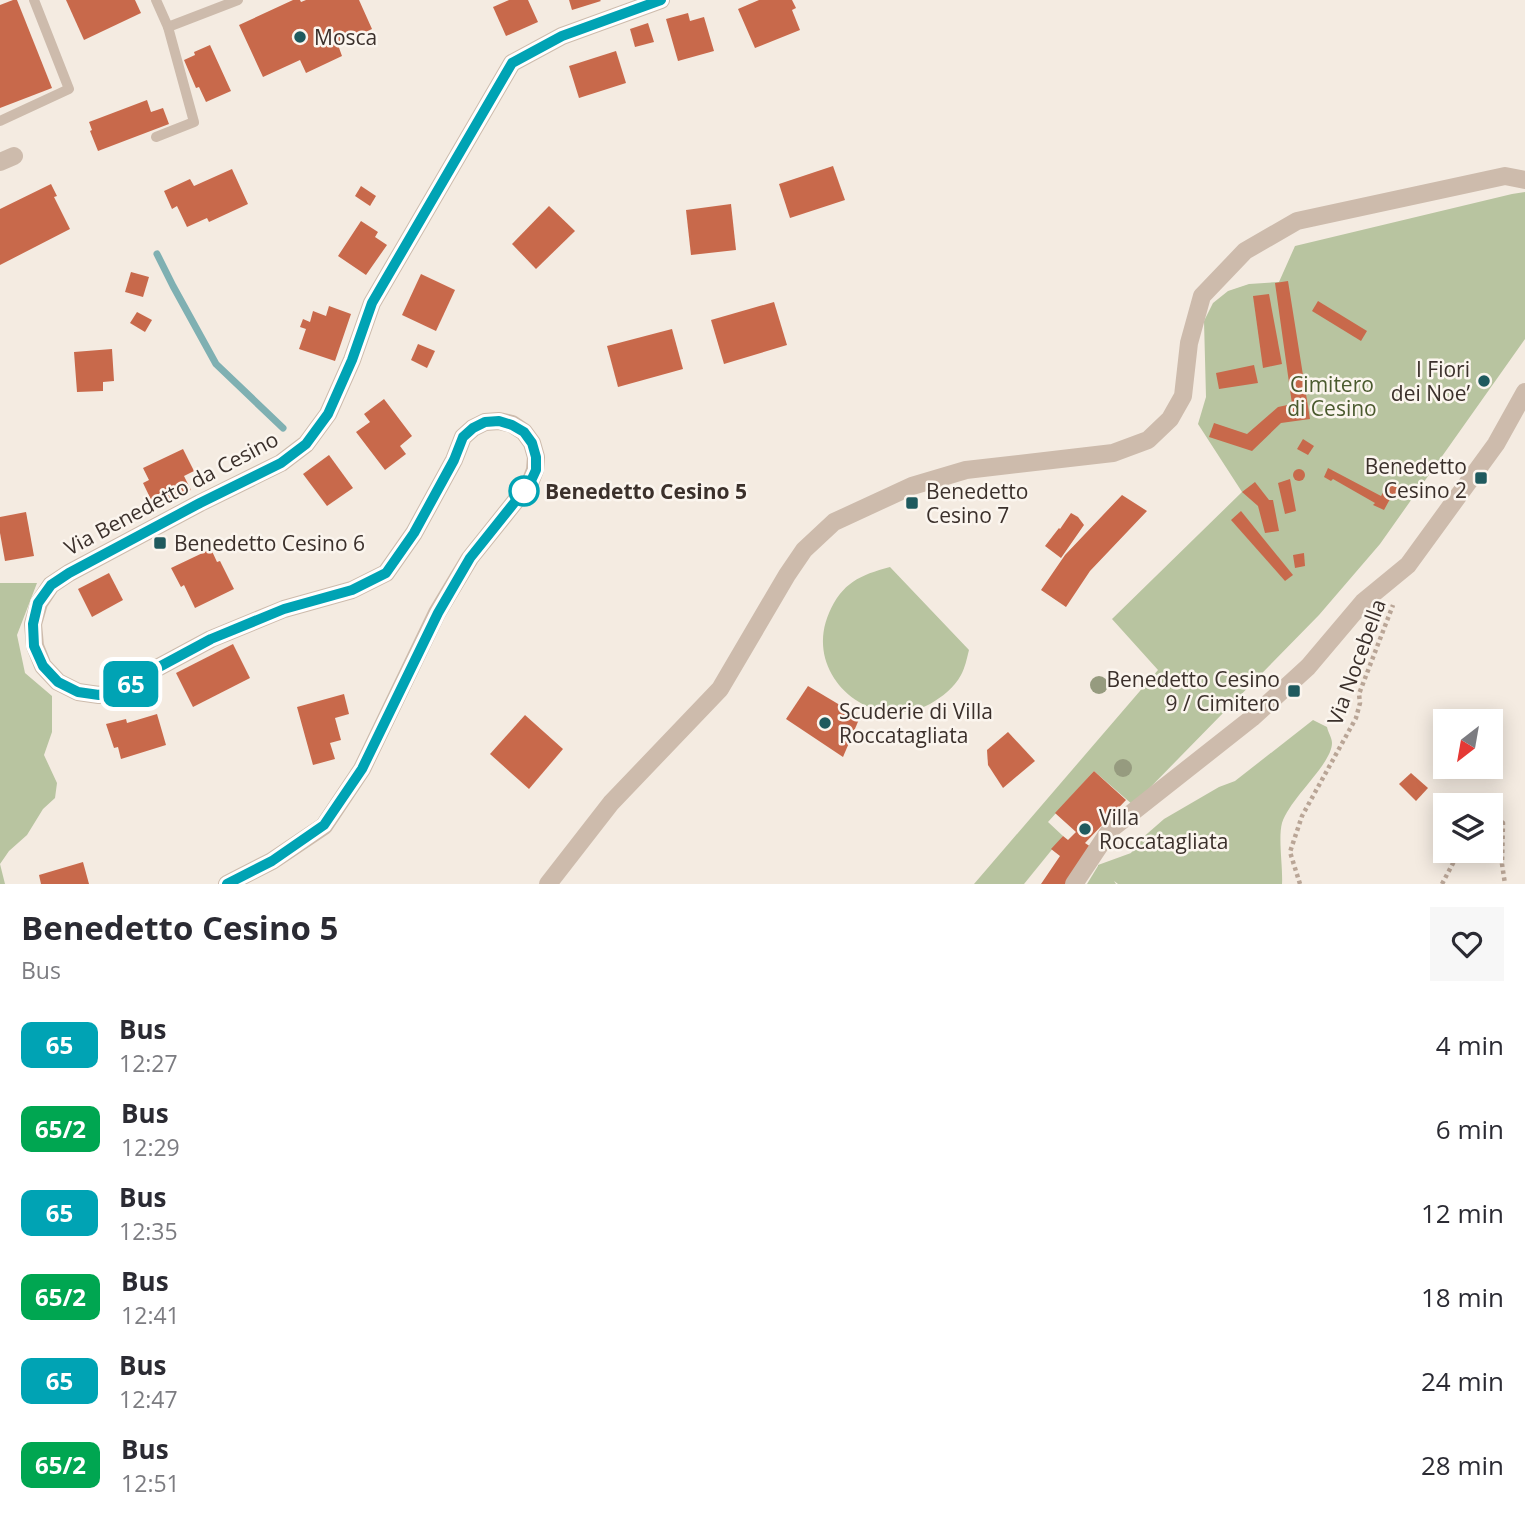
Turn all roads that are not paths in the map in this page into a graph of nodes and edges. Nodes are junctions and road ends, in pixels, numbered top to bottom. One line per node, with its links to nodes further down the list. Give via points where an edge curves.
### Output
1 (34, 0): 6 (lane, via 69,89)
2 (156, 0): 5 (lane)
3 (238, 0): 5 (lane)
4 (661, 0): 10 (street, Via Benedetto da Cesino, via 562,36 512,63 372,303 328,414 306,444 281,463 69,573 51,585 38,603 34,646 43,666 58,682 99,695 121,690 211,639 284,609 352,590 386,573 414,533 463,437 473,428 499,421 524,432 532,443 536,470 530,483 470,558 362,769 324,825 272,861)
5 (168, 27): 7 (lane, via 194,122)
6 (0, 121)
7 (156, 136)
8 (1525, 180): 11 (street, via 1505,176 1297,221 1245,251 1202,296 1189,343 1183,396 1170,419 1148,440 1113,453 966,470 912,486 834,522 804,550 720,689 611,803)
9 (1525, 392): 12 (street, via 1496,444 1408,565 1363,602 1308,667 1252,718 1110,830)
10 (227, 884)
11 (548, 884)
12 (1074, 884)

